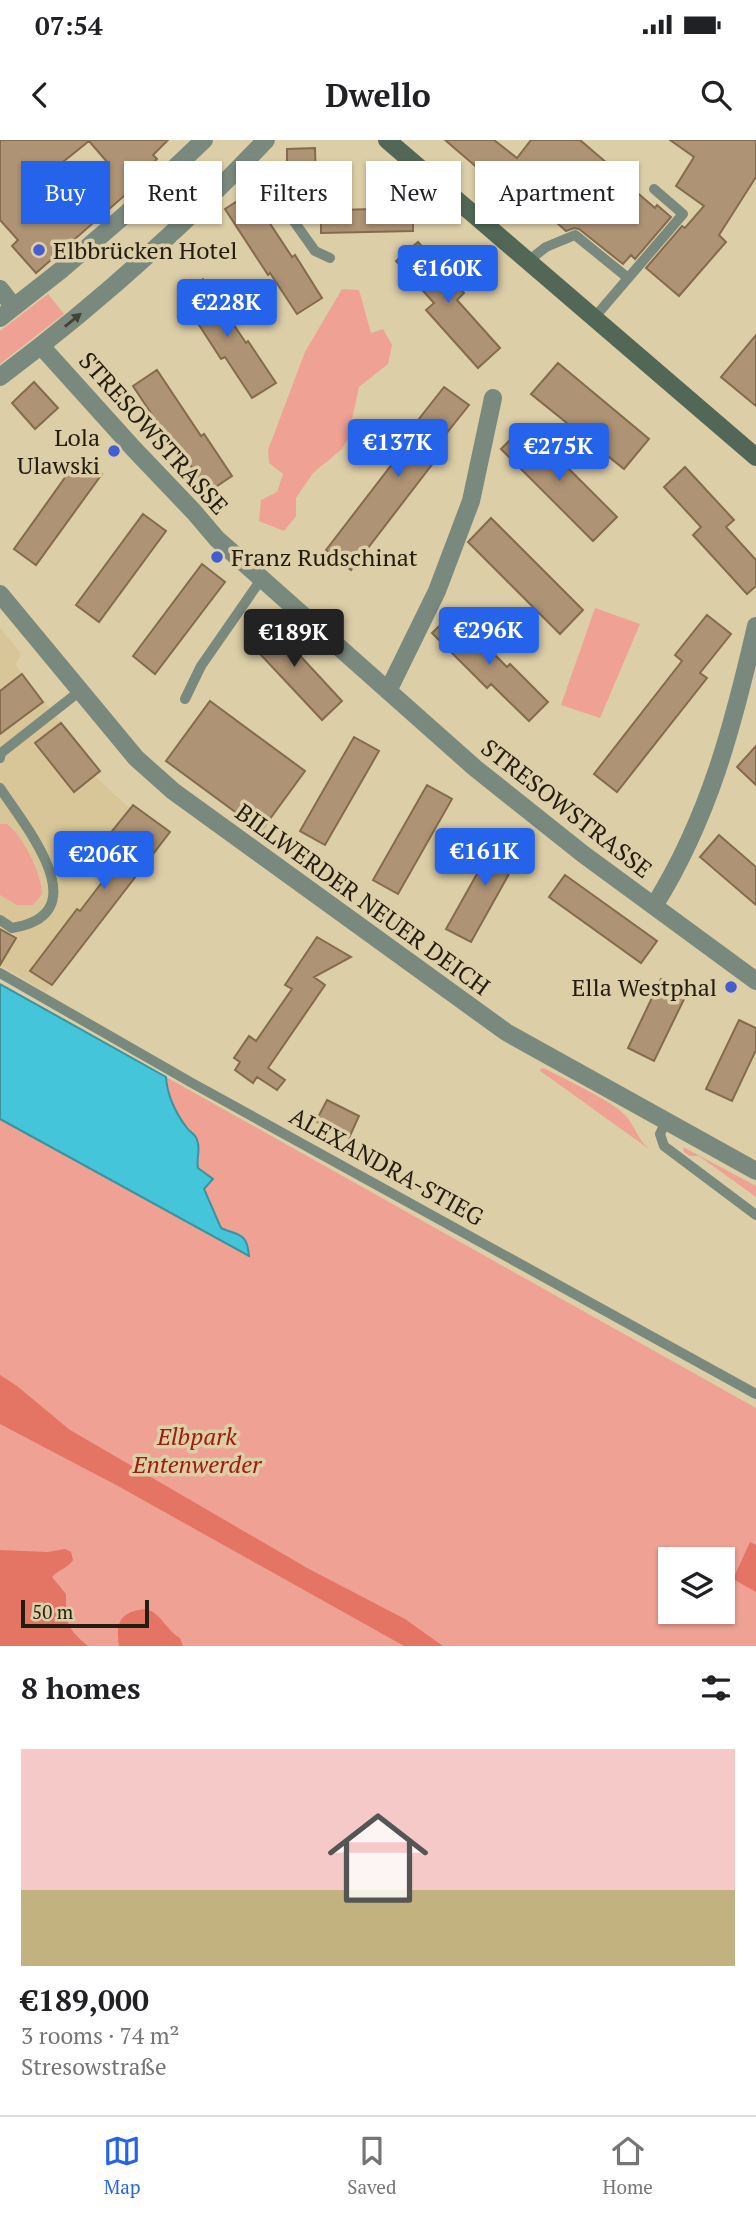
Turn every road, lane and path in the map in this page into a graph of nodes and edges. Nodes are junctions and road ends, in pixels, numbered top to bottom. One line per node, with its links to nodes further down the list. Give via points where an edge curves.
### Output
1 (266, 140): 4 (street)
2 (387, 140): 7 (street)
3 (192, 144): 10 (street, via 119,220)
4 (249, 158): 6 (lane, via 315,251); 12 (street, one-way to 4, via 125,276)
5 (654, 189): 8 (lane, via 683,214)
6 (330, 258)
7 (528, 261): 8 (lane, via 545,247 575,235); 11 (street)
8 (628, 278): 11 (lane)
9 (0, 289): 10 (street)
10 (7, 312)
11 (594, 318): 15 (street)
12 (41, 346): 13 (street); 16 (street, STRESOWSTRASSE, via 217,539)
13 (0, 377)
14 (493, 398): 20 (street, via 471,501 437,591)
15 (756, 457)
16 (262, 578): 20 (street, STRESOWSTRASSE); 21 (lane, via 201,666)
17 (0, 594): 19 (street, BILLWERDER NEUER DEICH)
18 (756, 626): 24 (street, STRESOWSTRASSE, via 734,719 705,806)
19 (80, 691): 22 (lane); 28 (street, BILLWERDER NEUER DEICH, via 136,758 173,792 506,1032)
20 (388, 691): 24 (street, STRESOWSTRASSE, via 475,768)
21 (185, 699)
22 (0, 758)
23 (0, 788): 25 (lane, via 43,853 55,890 42,916 29,925 12,928)
24 (654, 906): 27 (street, STRESOWSTRASSE)
25 (0, 920)
26 (0, 973): 31 (lane, ALEXANDRA-STIEG)
27 (756, 981)
28 (666, 1121): 29 (street, BILLWERDER NEUER DEICH); 30 (lane, via 660,1134 664,1146)
29 (756, 1171)
30 (756, 1215)
31 (756, 1394)

